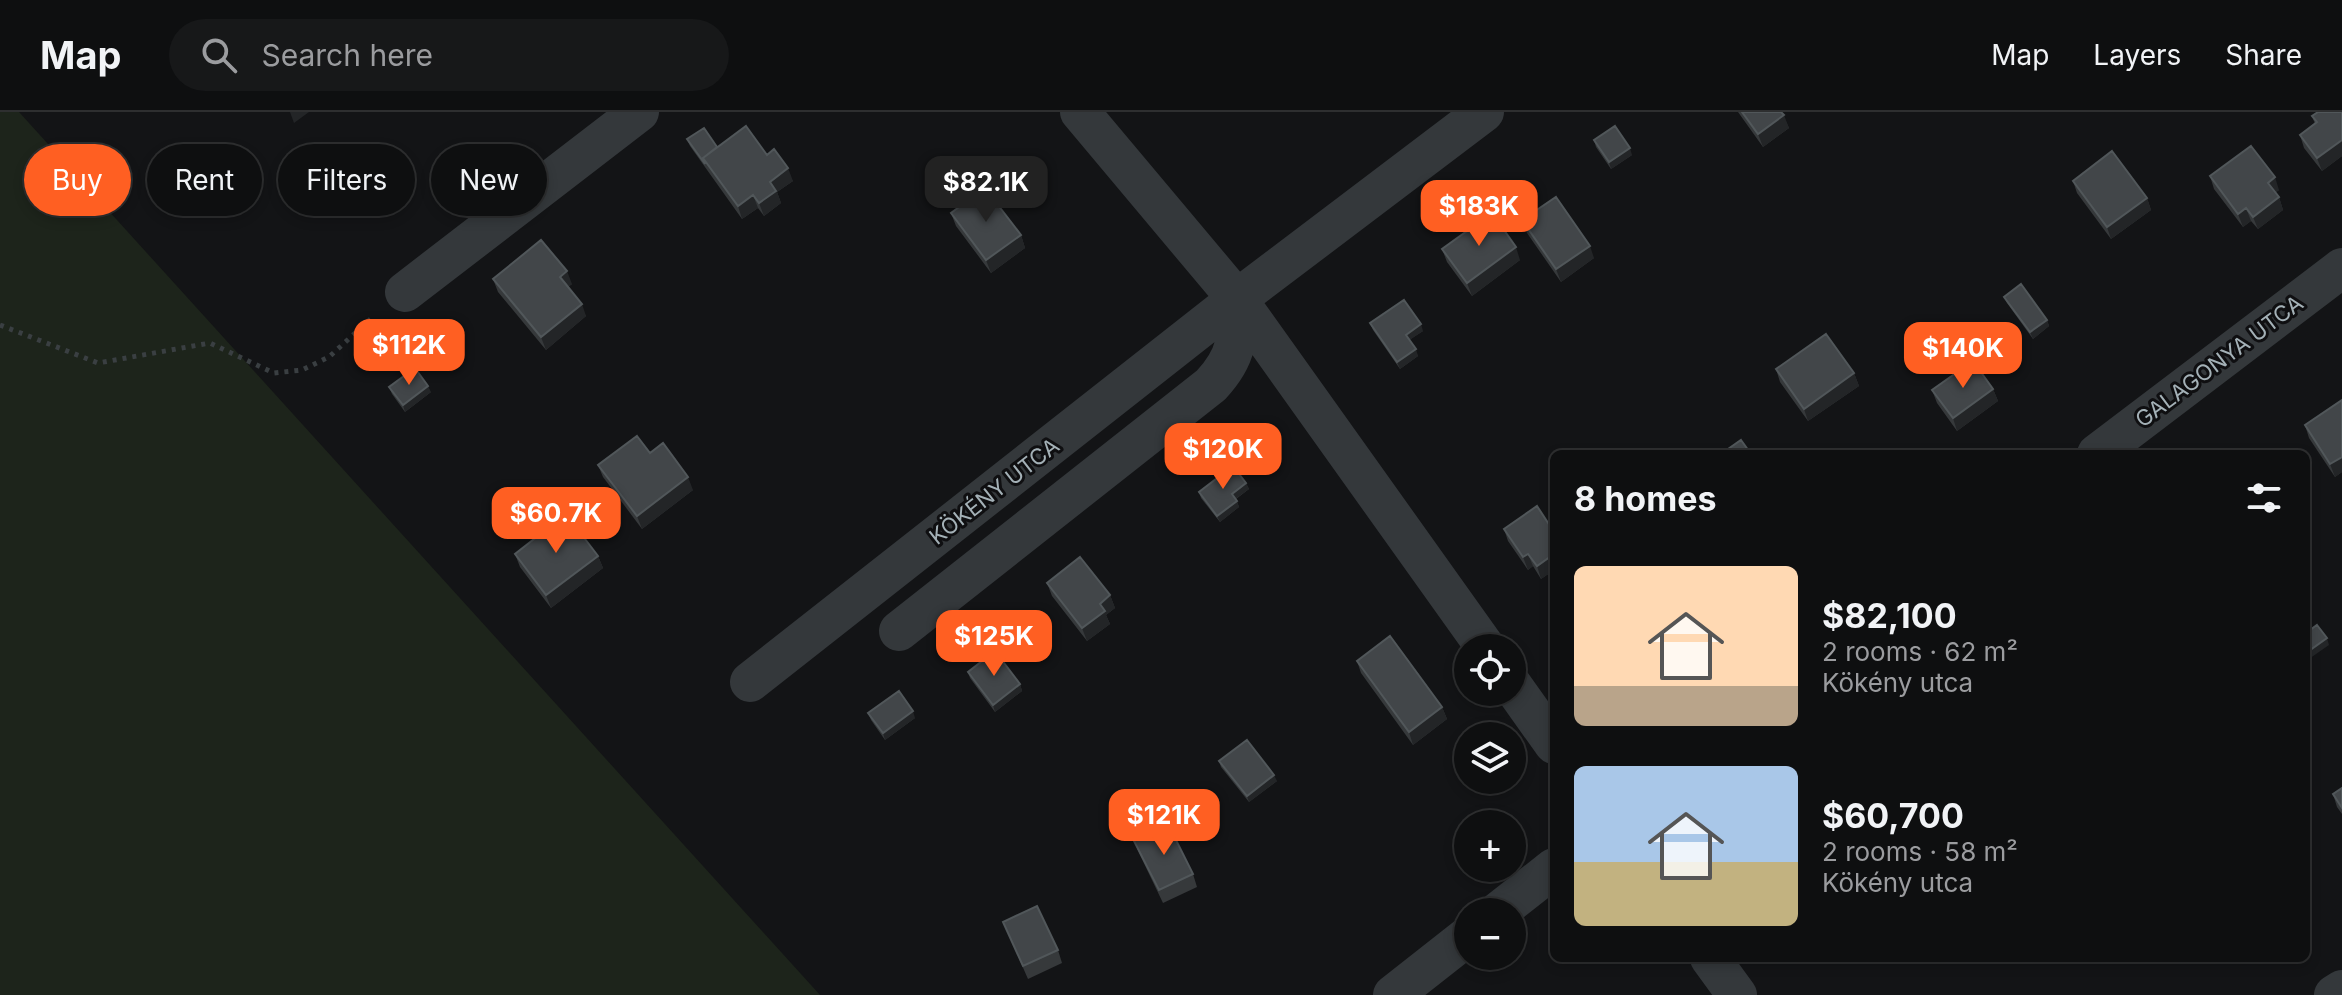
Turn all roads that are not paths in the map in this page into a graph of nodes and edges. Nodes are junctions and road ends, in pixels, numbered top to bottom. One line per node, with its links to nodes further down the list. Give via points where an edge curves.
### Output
1 (639, 112): 5 (street)
2 (1080, 112): 6 (street)
3 (1484, 112): 6 (street, KÖKÉNY UTCA)
4 (2342, 268): 7 (street, GALAGONYA UTCA)
5 (405, 292)
6 (1237, 299): 8 (street, via 1238,334 1229,365 1211,385); 9 (street); 10 (street, KÖKÉNY UTCA)
7 (2102, 450)
8 (899, 631)
9 (1476, 634)
10 (750, 682)
11 (1526, 705): 12 (street)
12 (1550, 738)
13 (1550, 871): 14 (street)
14 (1516, 898)
15 (1454, 947): 18 (street)
16 (1713, 962): 19 (street)
17 (2342, 990): 20 (street)
18 (1393, 995)
19 (1737, 995)
20 (2334, 995)

